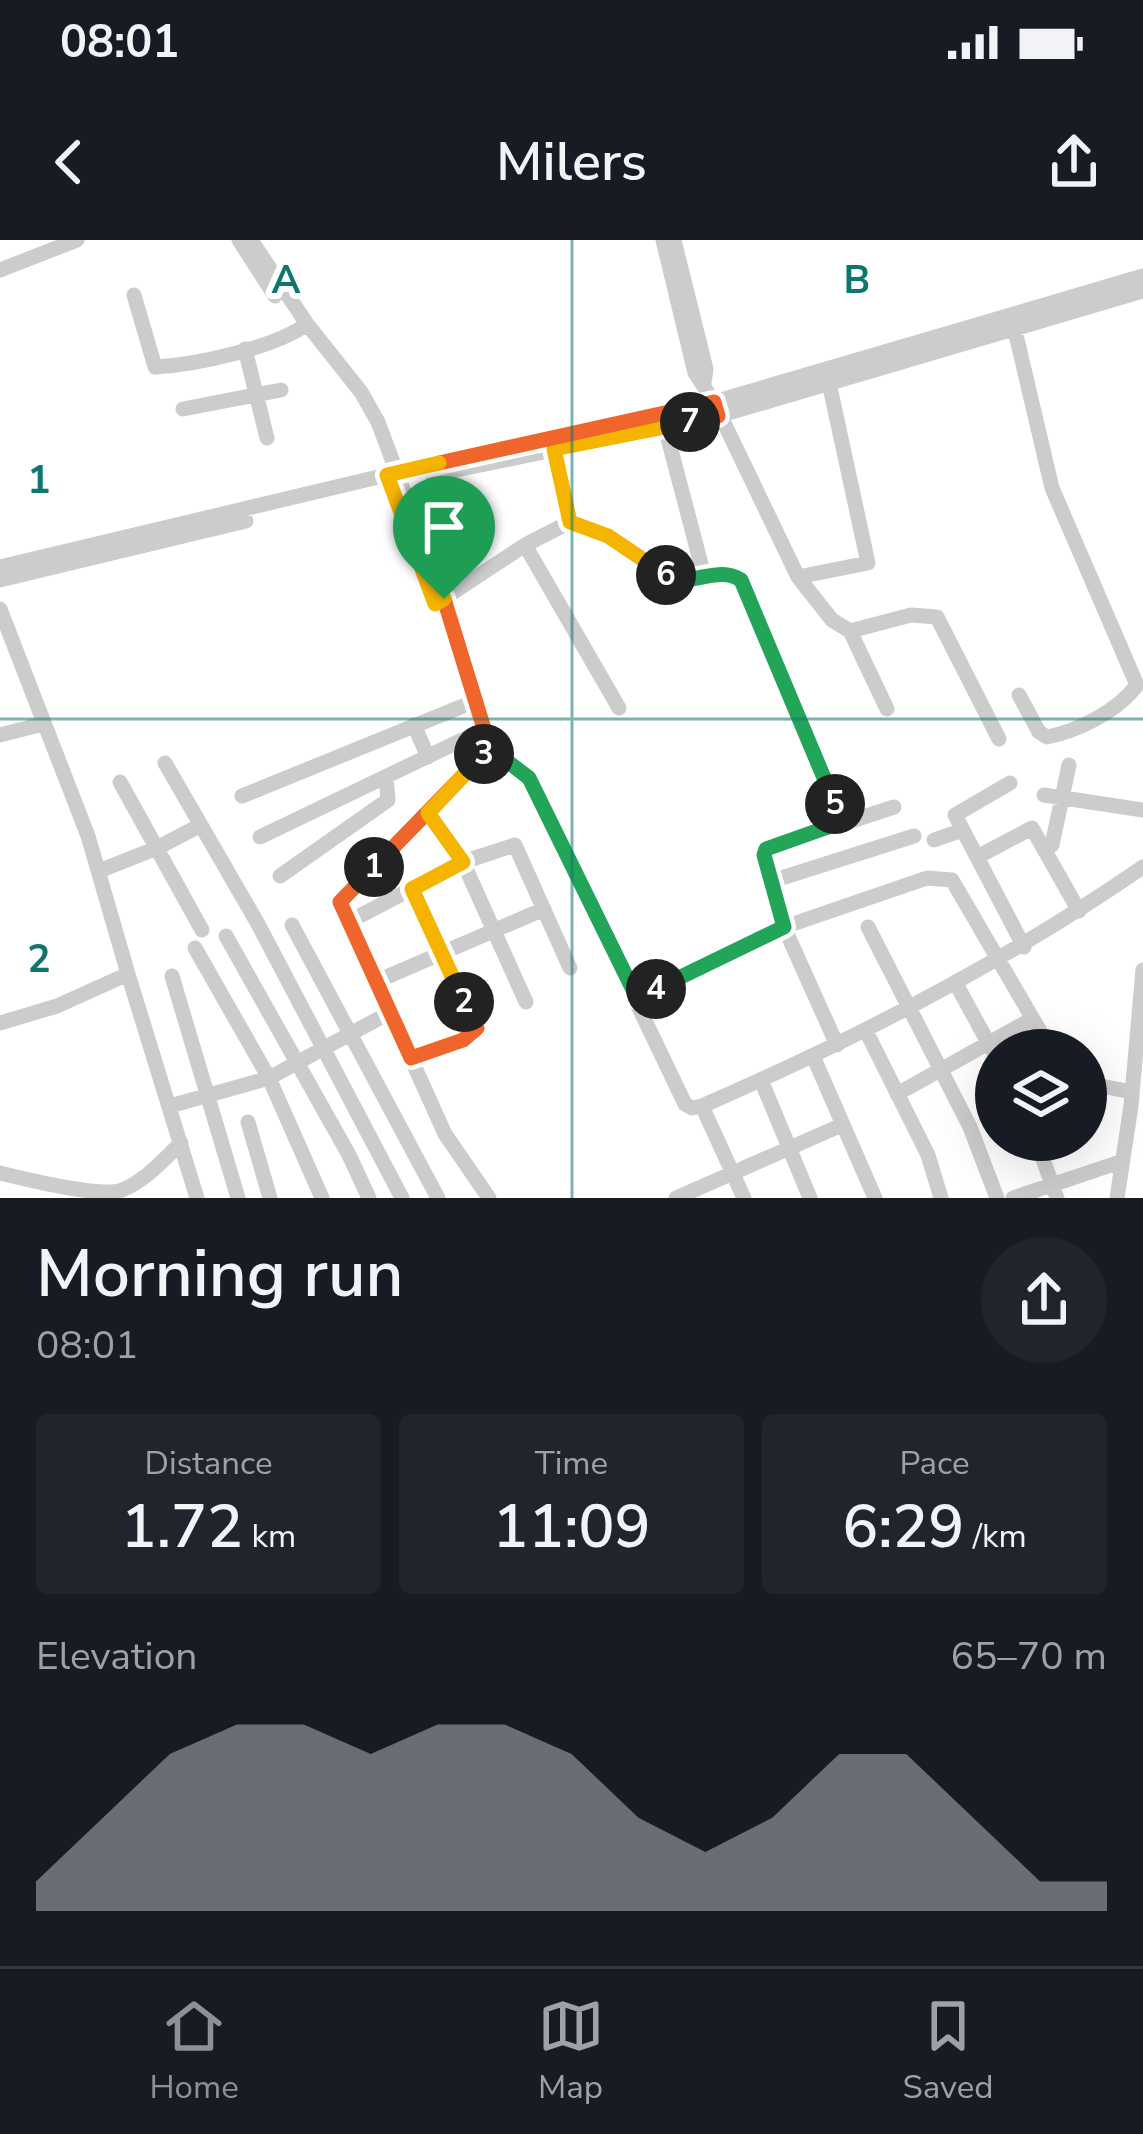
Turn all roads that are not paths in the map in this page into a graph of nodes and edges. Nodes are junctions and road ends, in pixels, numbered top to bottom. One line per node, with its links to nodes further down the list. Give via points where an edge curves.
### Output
1 (77, 240): 6 (street)
2 (239, 240): 12 (street)
3 (251, 240): 12 (street)
4 (663, 240): 15 (street, via 695,374)
5 (674, 240): 15 (street)
6 (41, 246): 7 (street)
7 (0, 270)
8 (1143, 276): 11 (street)
9 (1143, 291): 11 (street)
10 (134, 295): 13 (street, via 154,367)
11 (1013, 323): 14 (street); 33 (street, via 1052,488 1137,686 1126,700 1047,737)
12 (303, 327): 13 (street); 23 (street, via 362,392)
13 (244, 349): 17 (street)
14 (828, 378): 19 (street); 28 (street, via 868,563)
15 (704, 383): 19 (street)
16 (281, 390): 17 (street)
17 (256, 395): 18 (street); 21 (street)
18 (183, 409)
19 (716, 409): 20 (street); 23 (street); 28 (street)
20 (665, 427): 22 (street); 26 (street)
21 (267, 438)
22 (554, 449): 23 (street); 24 (street)
23 (393, 479): 27 (street); 29 (street); 30 (street)
24 (570, 522): 25 (street); 53 (street, via 608,536 671,579 724,573 741,580)
25 (525, 545): 30 (street); 35 (street)
26 (701, 564)
27 (0, 567)
28 (798, 577): 32 (street)
29 (0, 580)
30 (440, 602): 34 (street); 40 (street)
31 (0, 608): 37 (street)
32 (850, 631): 36 (street); 41 (street, via 937,616)
33 (1019, 695)
34 (468, 704): 38 (street); 40 (street)
35 (619, 708)
36 (887, 709)
37 (44, 724): 39 (street); 64 (street)
38 (414, 725): 42 (street); 48 (street)
39 (0, 735)
40 (485, 737): 42 (street); 52 (street); 87 (street, via 529,778)
41 (1000, 739)
42 (428, 757): 45 (street)
43 (165, 763): 54 (street)
44 (1069, 765): 49 (street)
45 (386, 777): 57 (street); 65 (street, via 388,800)
46 (120, 782): 60 (street)
47 (1010, 783): 55 (street, via 955,815)
48 (242, 796)
49 (1053, 797): 51 (street); 59 (street)
50 (894, 807): 53 (street)
51 (1143, 810)
52 (428, 813): 62 (street); 70 (street, via 340,902)
53 (842, 822): 66 (street, via 766,849)
54 (199, 826): 60 (street); 99 (street)
55 (962, 830): 58 (street); 61 (street)
56 (914, 836): 66 (street)
57 (260, 838)
58 (934, 840)
59 (1052, 845)
60 (157, 848): 64 (street); 74 (street)
61 (977, 857): 69 (street, via 1032,828); 77 (street)
62 (463, 862): 67 (street); 68 (street, via 515,845); 75 (street)
63 (1143, 867): 69 (street)
64 (99, 871): 83 (street)
65 (280, 876)
66 (772, 881): 72 (street)
67 (412, 889): 70 (street); 79 (street)
68 (544, 909): 75 (street); 81 (street)
69 (1079, 911): 77 (street)
70 (348, 922): 85 (street)
71 (292, 925): 97 (street)
72 (784, 927): 80 (street, via 928,878 952,880); 87 (street); 98 (street)
73 (868, 928): 89 (street)
74 (202, 930)
75 (493, 932): 79 (street); 88 (street)
76 (226, 936): 103 (street)
77 (1024, 946): 80 (street)
78 (195, 948): 105 (street)
79 (444, 954): 85 (street); 101 (street, via 477,1028)
80 (998, 961): 86 (street); 91 (street)
81 (570, 968)
82 (1143, 970): 108 (street)
83 (128, 974): 92 (street); 111 (street)
84 (172, 976): 109 (street)
85 (375, 982): 90 (street)
86 (955, 982): 89 (street); 93 (street)
87 (637, 998): 112 (street, via 686,1104)
88 (526, 1002)
89 (911, 1007): 96 (street); 104 (street)
90 (389, 1013): 97 (street); 101 (street)
91 (1033, 1019): 94 (street); 95 (street)
92 (0, 1023)
93 (981, 1029)
94 (1020, 1029)
95 (1039, 1029)
96 (866, 1031): 98 (street); 110 (street)
97 (351, 1034): 99 (street); 128 (street)
98 (837, 1046): 100 (street)
99 (324, 1048): 103 (street); 127 (street)
100 (813, 1056): 106 (street); 114 (street)
101 (411, 1058): 129 (street, via 445,1134)
102 (975, 1058): 104 (street)
103 (298, 1062): 105 (street); 126 (street)
104 (941, 1071): 110 (street); 135 (street)
105 (269, 1078): 109 (street); 125 (street)
106 (760, 1080): 112 (street); 116 (street)
107 (1107, 1087): 108 (street)
108 (1132, 1092): 118 (street)
109 (208, 1094): 111 (street); 123 (street)
110 (897, 1094): 134 (street)
111 (170, 1106): 115 (street)
112 (702, 1106): 120 (street)
113 (248, 1122): 124 (street)
114 (842, 1124): 116 (street); 133 (street)
115 (181, 1143): 119 (street, via 118,1192); 122 (street)
116 (788, 1149): 120 (street); 132 (street)
117 (1044, 1161): 121 (street)
118 (1120, 1162): 121 (street); 137 (street)
119 (0, 1173)
120 (734, 1173): 130 (street); 131 (street)
121 (1055, 1191): 136 (street)
122 (196, 1198)
123 (238, 1198)
124 (270, 1198)
125 (322, 1198)
126 (369, 1198)
127 (402, 1198)
128 (439, 1198)
129 (489, 1198)
130 (676, 1198)
131 (744, 1198)
132 (810, 1198)
133 (875, 1198)
134 (941, 1198)
135 (997, 1198)
136 (1013, 1198)
137 (1118, 1198)

